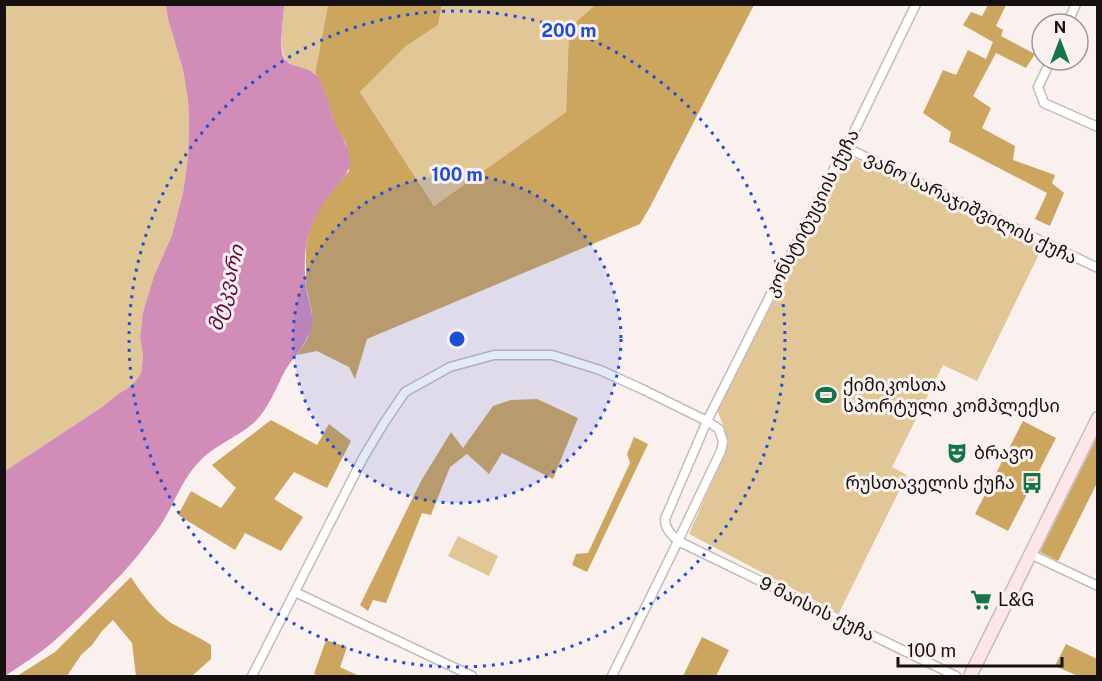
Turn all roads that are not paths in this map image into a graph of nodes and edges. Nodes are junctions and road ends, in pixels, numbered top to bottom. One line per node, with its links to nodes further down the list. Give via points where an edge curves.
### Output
1 (916, 4): 4 (street, კონსტიტუციის ქუჩა)
2 (1045, 72): 3 (street, via 1038,87 1044,103)
3 (1098, 126)
4 (845, 147): 5 (street, ვანო სარაჯიშვილის ქუჩა); 7 (street, კონსტიტუციის ქუჩა)
5 (1098, 268)
6 (1097, 419): 9 (street)
7 (707, 421): 8 (street, კონსტიტუციის ქუჩა, via 665,519 665,525); 8 (street, via 719,429 721,451); 11 (street, via 600,370 552,355 494,355 450,366 405,392 388,416)
8 (678, 541): 14 (street); 15 (street, 9 მაისის ქუჩა)
9 (1030, 554): 10 (street); 16 (street)
10 (1098, 586)
11 (295, 592): 12 (street); 13 (street)
12 (252, 676)
13 (472, 676)
14 (612, 676)
15 (956, 676)
16 (970, 676)

